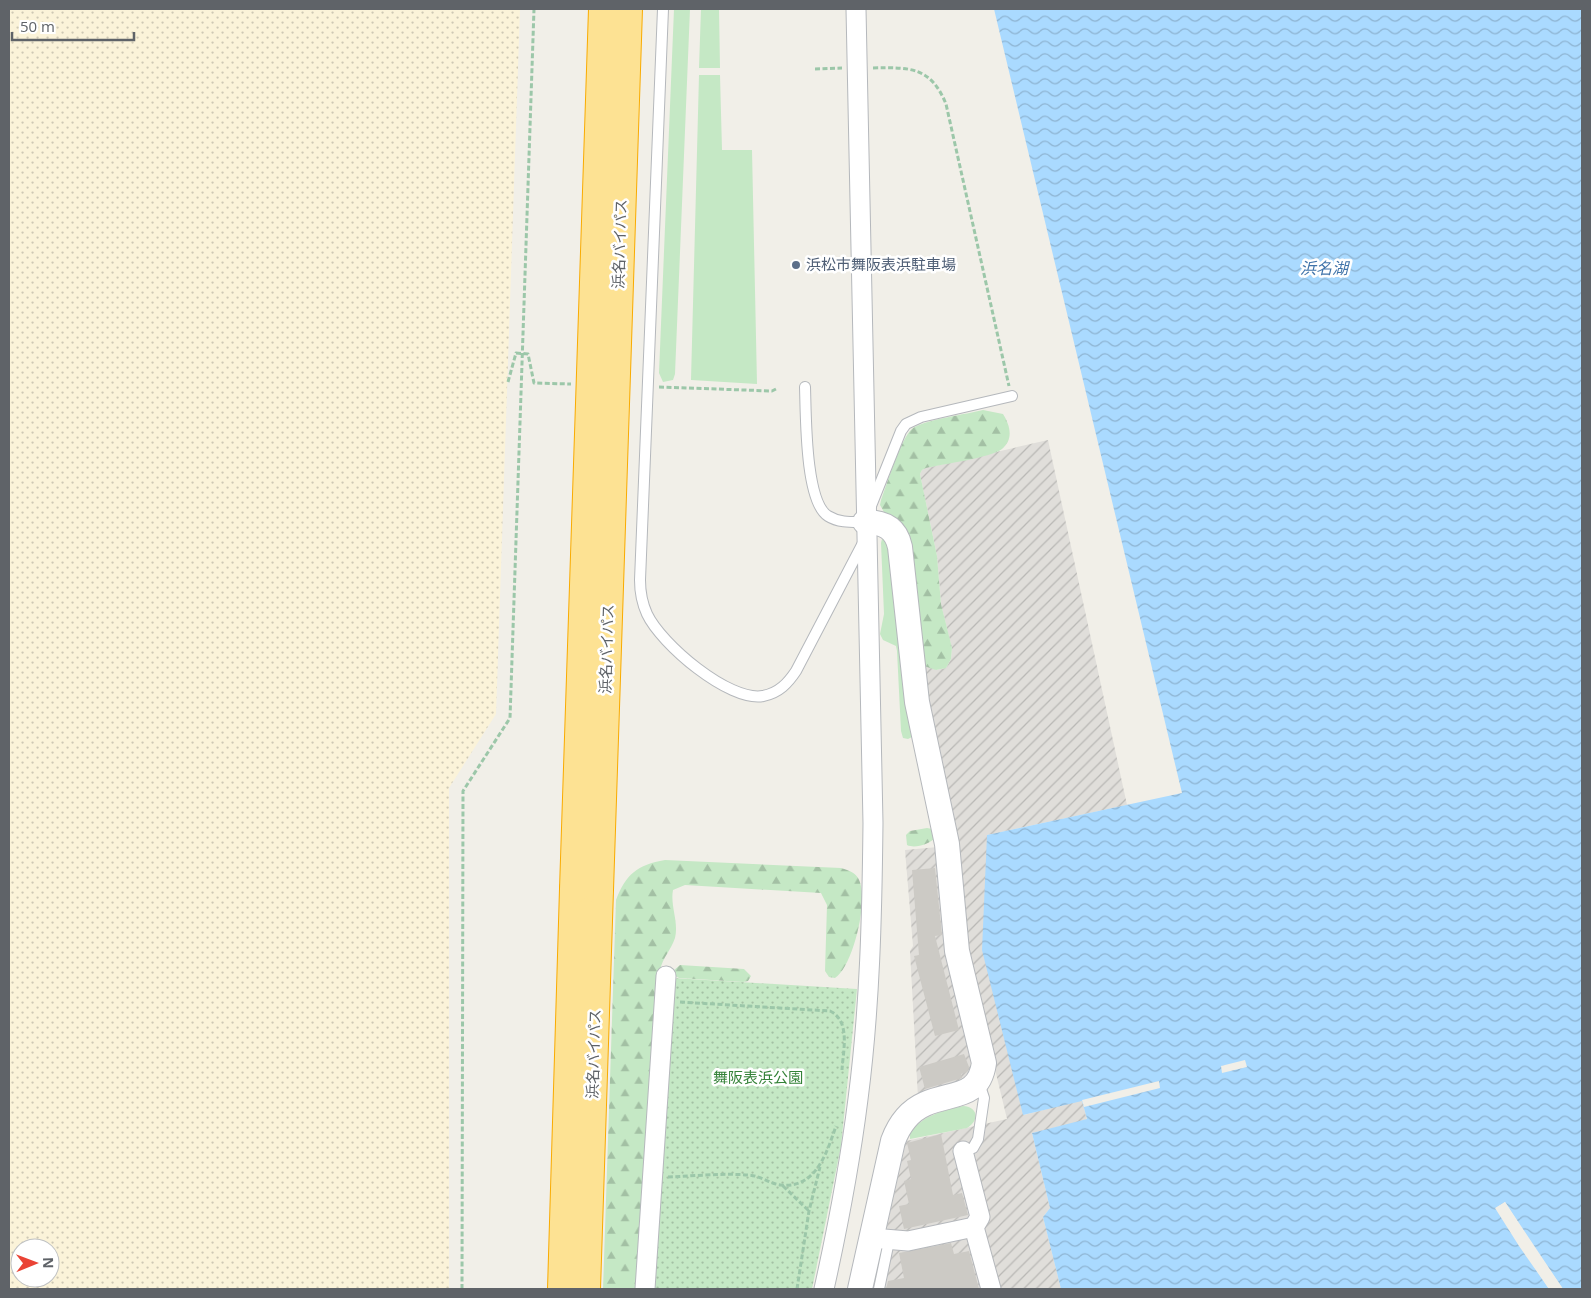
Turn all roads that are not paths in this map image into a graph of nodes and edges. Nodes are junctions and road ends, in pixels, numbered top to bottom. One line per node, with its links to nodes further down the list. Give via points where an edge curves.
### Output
1 (603, 9): 8 (highway, 浜名バイパス, bridge)
2 (628, 9): 8 (highway, 浜名バイパス, bridge)
3 (664, 9): 7 (lane, via 640,580 643,605 655,626 678,652 705,673 741,693 762,696 776,692 796,671)
4 (856, 9): 7 (street)
5 (805, 387): 7 (lane, via 811,482 818,507 826,516)
6 (1012, 396): 7 (lane, via 921,417 906,424)
7 (865, 530): 10 (street, via 884,524 898,537 917,702 947,844 957,951 984,1063 983,1073); 17 (street, via 873,823 868,996 852,1148)
8 (587, 890): 14 (highway, 浜名バイパス); 15 (highway, 浜名バイパス)
9 (666, 976): 16 (street)
10 (976, 1084): 11 (lane, via 984,1098 978,1140 973,1148); 13 (street, via 962,1094 925,1104 910,1114 898,1129 893,1141)
11 (962, 1151): 12 (street, via 980,1217)
12 (974, 1227): 13 (street, via 908,1241); 20 (street)
13 (880, 1239): 18 (street); 19 (lane)
14 (562, 1289)
15 (586, 1289)
16 (645, 1289)
17 (824, 1289)
18 (860, 1289)
19 (879, 1289)
20 (991, 1289)

